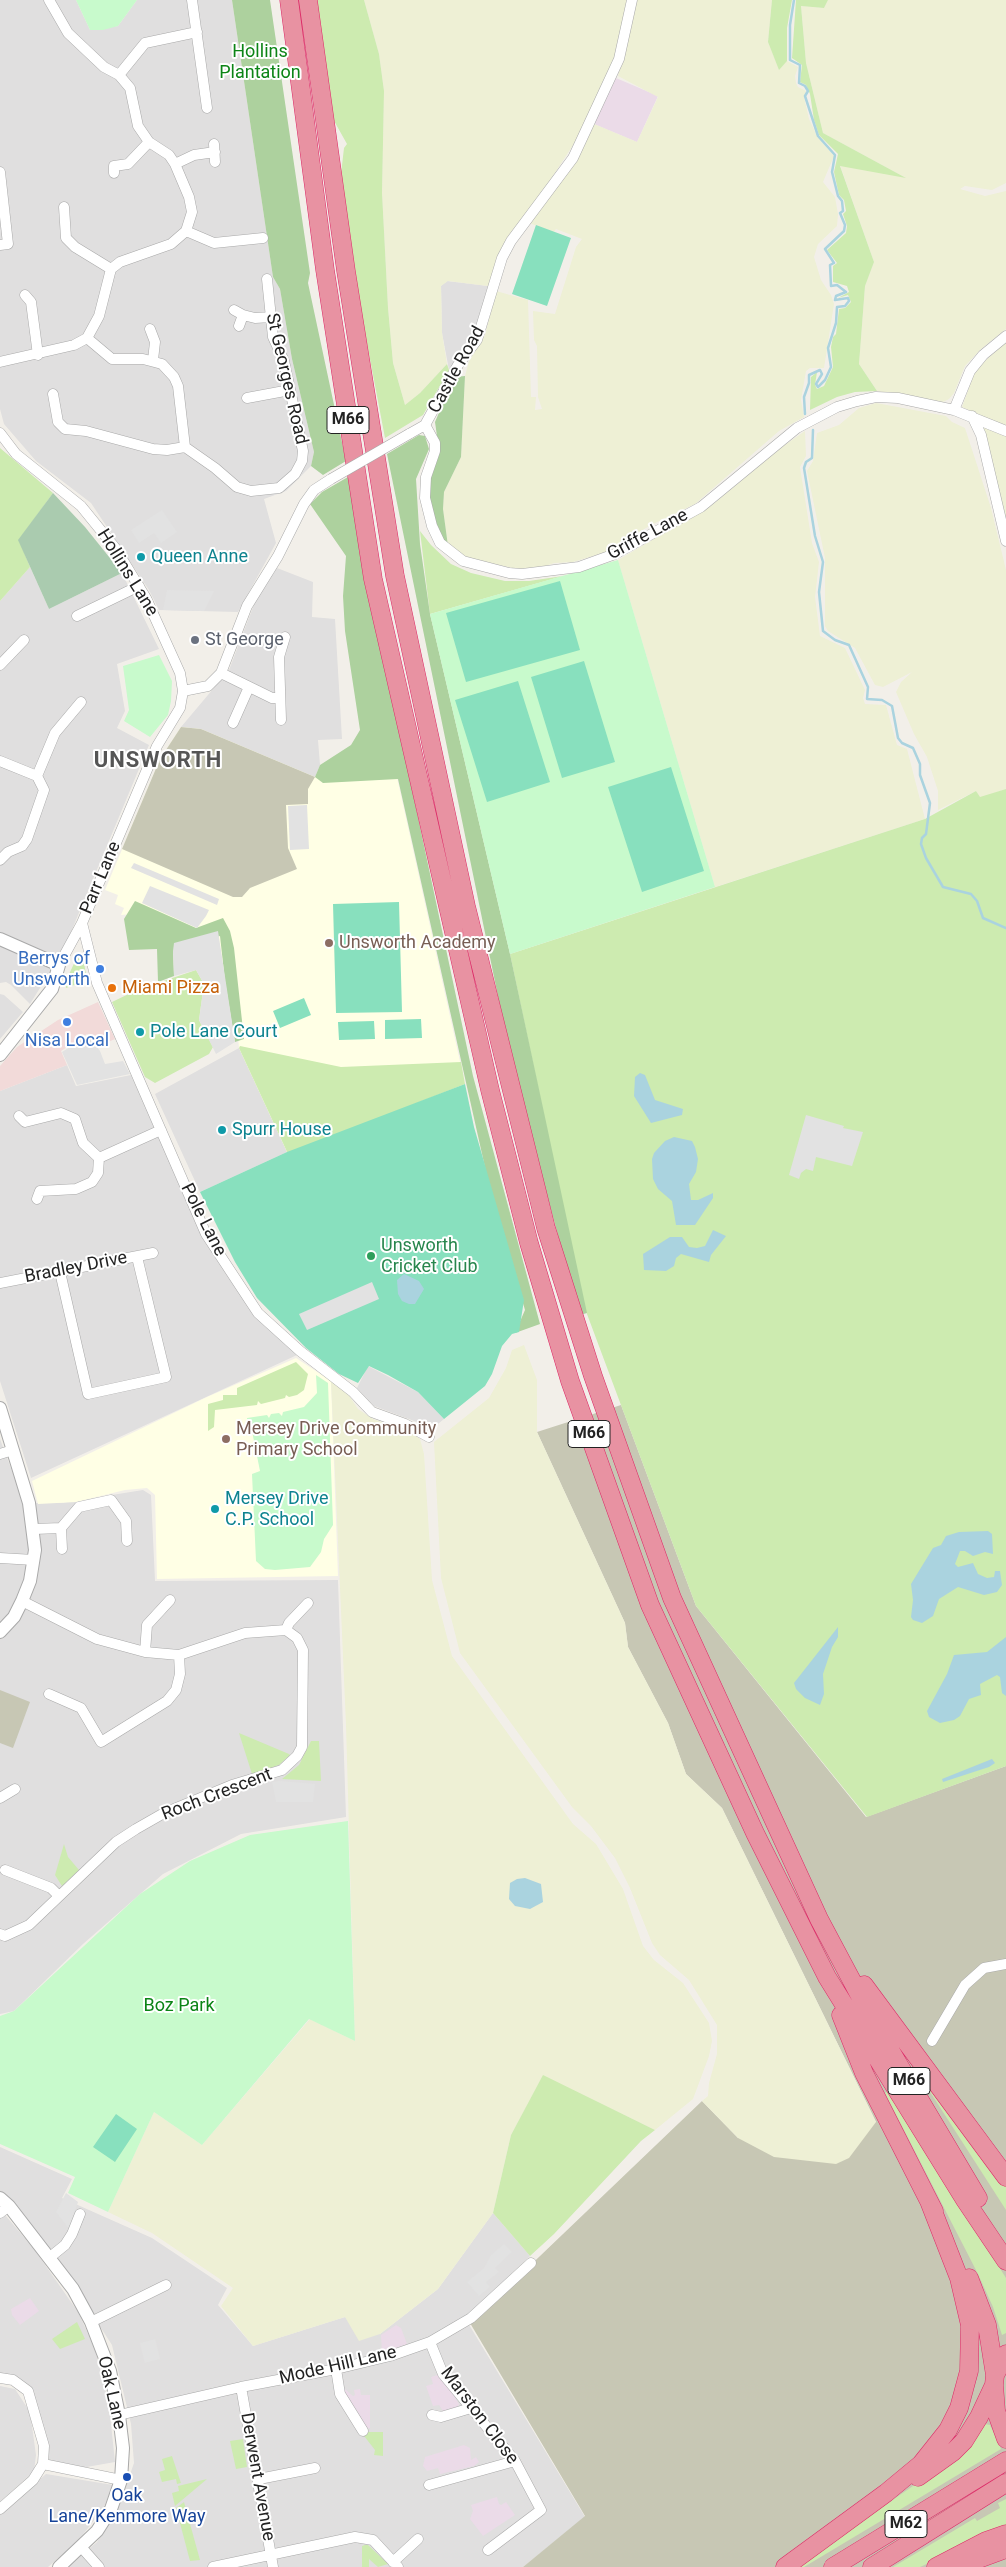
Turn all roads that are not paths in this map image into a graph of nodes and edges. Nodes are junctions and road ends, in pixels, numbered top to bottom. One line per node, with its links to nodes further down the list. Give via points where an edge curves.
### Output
1 (49, 0): 7 (street, via 68,33 104,67)
2 (192, 0): 6 (street)
3 (289, 0): 91 (highway, M66, via 325,270 373,579 490,1090 524,1224 570,1381 650,1605 755,1833)
4 (308, 0): 88 (highway, M66, via 395,576 454,856 544,1219 593,1376 672,1598)
5 (632, 0): 34 (street, Castle Road, via 619,59 573,158 502,258 477,340 458,365)
6 (197, 32): 7 (street, via 145,43); 8 (street)
7 (119, 75): 9 (street, via 130,88 138,126)
8 (207, 108)
9 (149, 142): 11 (street, via 169,155); 13 (street, via 128,164 114,166)
10 (215, 153): 11 (street, via 194,155)
11 (175, 164): 15 (street, via 191,205)
12 (0, 172): 17 (street, via 8,244)
13 (114, 172)
14 (64, 207): 18 (street, via 66,238)
15 (186, 231): 16 (street, via 214,243); 18 (street, via 171,244 120,262)
16 (263, 238)
17 (0, 245)
18 (111, 269): 25 (street, via 99,316)
19 (267, 279): 21 (street, St Georges Road)
20 (25, 295): 26 (street, via 31,302)
21 (271, 317): 22 (street, via 255,318 238,313); 29 (street, St Georges Road)
22 (239, 326)
23 (150, 329): 27 (street, via 155,342)
24 (1006, 336): 32 (street, via 970,371)
25 (87, 338): 26 (street, via 74,345); 27 (street, via 112,359)
26 (38, 354): 28 (street)
27 (154, 360): 37 (street, via 170,371 178,386)
28 (0, 362)
29 (290, 390): 31 (street); 37 (street, St Georges Road, via 303,451 302,461 295,474 279,488 251,491 238,487)
30 (53, 394): 37 (street, via 58,422 65,429 86,431 153,449)
31 (247, 398)
32 (954, 410): 33 (street, Griffe Lane); 34 (street, Griffe Lane, via 898,398 876,397 837,407 797,428 701,506 617,553 579,567 522,574 463,561 440,543 425,498 426,477 435,443)
33 (972, 416): 35 (street, Griffe Lane); 38 (street, via 982,435)
34 (425, 425): 44 (street, Castle Road, bridge, via 314,490 247,606)
35 (1006, 431)
36 (0, 433): 39 (street, Hollins Lane, via 16,454 89,515)
37 (185, 447)
38 (1006, 540)
39 (139, 586): 40 (street); 46 (street, Hollins Lane, via 180,673)
40 (77, 616)
41 (286, 637): 47 (street, via 279,657)
42 (24, 640): 43 (street)
43 (0, 665)
44 (221, 673): 45 (street); 46 (street, via 208,686)
45 (249, 687): 47 (street, via 272,698); 50 (street)
46 (183, 691): 54 (street, Parr Lane, via 180,708 157,746)
47 (280, 698): 49 (street)
48 (81, 702): 52 (street, via 55,733)
49 (281, 720)
50 (233, 723)
51 (0, 761): 52 (street)
52 (37, 776): 53 (street, via 44,790 27,839 22,846)
53 (0, 859)
54 (82, 923): 56 (street, Parr Lane); 59 (street, Pole Lane, via 97,983)
55 (0, 939): 56 (street)
56 (59, 965): 57 (street, Parr Lane, via 52,989)
57 (0, 1055)
58 (19, 1116): 60 (street, via 25,1122 61,1113 75,1119 83,1143)
59 (161, 1130): 60 (street); 67 (street, Pole Lane, via 206,1234 258,1313 353,1392 372,1412)
60 (99, 1158): 61 (street, via 98,1173 92,1182 68,1191 40,1191)
61 (37, 1199)
62 (153, 1253): 63 (street, Bradley Drive)
63 (137, 1257): 64 (street, Bradley Drive); 64 (street, via 166,1376 88,1394)
64 (60, 1272): 65 (street, Bradley Drive)
65 (0, 1283)
66 (0, 1408): 68 (street)
67 (429, 1437)
68 (13, 1450): 69 (street); 71 (street)
69 (0, 1454)
70 (61, 1528): 71 (street); 72 (street, via 79,1506 111,1500 126,1521); 73 (street)
71 (34, 1529): 75 (street)
72 (127, 1541)
73 (62, 1549)
74 (0, 1558): 75 (street)
75 (34, 1560): 77 (street)
76 (170, 1600): 81 (street, via 146,1626)
77 (22, 1601): 80 (street, via 14,1617); 81 (street, via 97,1639)
78 (308, 1603): 79 (street)
79 (286, 1630): 82 (street, via 244,1633); 87 (street, Roch Crescent, via 297,1638 303,1650 302,1747 297,1756 282,1770 232,1785 164,1813 136,1829 116,1842)
80 (0, 1632)
81 (145, 1652): 82 (street)
82 (179, 1655): 83 (street, via 180,1674 176,1690 167,1701 101,1742 81,1708)
83 (49, 1694)
84 (15, 1789): 85 (street)
85 (0, 1798)
86 (5, 1870): 87 (street, via 51,1888)
87 (59, 1896): 89 (street, Roch Crescent, via 29,1925 4,1936)
88 (819, 1919): 93 (highway); 99 (highway, M66, via 877,2028)
89 (0, 1934)
90 (1006, 1964): 92 (street, via 984,1968 965,1985)
91 (827, 1977): 96 (highway, M66, via 864,2074); 101 (highway, M66)
92 (932, 2041)
93 (979, 2142): 94 (highway); 95 (highway)
94 (1006, 2170)
95 (1006, 2177)
96 (929, 2201): 109 (highway, via 974,2289 987,2325); 136 (highway, via 959,2278 970,2324 969,2372 959,2408 948,2430 921,2464 886,2494)
97 (3, 2206): 100 (street, Oak Lane)
98 (80, 2214): 100 (street, via 65,2245)
99 (1006, 2239)
100 (50, 2258): 104 (street, Oak Lane, via 73,2289)
101 (1006, 2261)
102 (531, 2262): 105 (street, Mode Hill Lane, via 479,2312)
103 (166, 2286): 104 (street)
104 (91, 2322): 112 (street, Oak Lane, via 110,2371)
105 (430, 2342): 107 (street, Mode Hill Lane); 111 (street, Marston Close, via 443,2374)
106 (1006, 2354): 109 (highway)
107 (336, 2369): 110 (street, Mode Hill Lane); 114 (street, via 340,2394)
108 (0, 2378): 118 (street, via 13,2380 28,2391 44,2446)
109 (994, 2380): 115 (highway, via 996,2411); 136 (highway, via 972,2429 953,2452)
110 (241, 2387): 112 (street, Mode Hill Lane); 121 (street, Derwent Avenue)
111 (471, 2408): 113 (street, via 441,2417); 116 (street, Marston Close)
112 (119, 2415): 120 (street, Oak Lane, via 123,2448)
113 (432, 2415)
114 (363, 2430)
115 (1006, 2439)
116 (515, 2461): 123 (street); 129 (street, Marston Close, via 541,2510)
117 (1006, 2461): 137 (highway, M62)
118 (43, 2464): 120 (street); 124 (street, via 34,2480)
119 (315, 2468): 121 (street)
120 (121, 2480): 127 (street, Oak Lane, via 111,2509)
121 (259, 2480): 130 (street, Derwent Avenue)
122 (1006, 2483): 138 (highway, M62)
123 (429, 2485)
124 (0, 2509)
125 (1006, 2534): 139 (highway)
126 (418, 2540): 131 (street)
127 (82, 2548): 132 (street, Oak Lane); 133 (street)
128 (1006, 2549): 140 (highway)
129 (488, 2550)
130 (271, 2553): 131 (street, via 355,2537 373,2540); 134 (street); 135 (street, Derwent Avenue)
131 (396, 2565)
132 (59, 2567)
133 (99, 2567)
134 (213, 2567)
135 (273, 2567)
136 (785, 2567)
137 (834, 2567)
138 (872, 2567)
139 (936, 2567)
140 (955, 2567)

